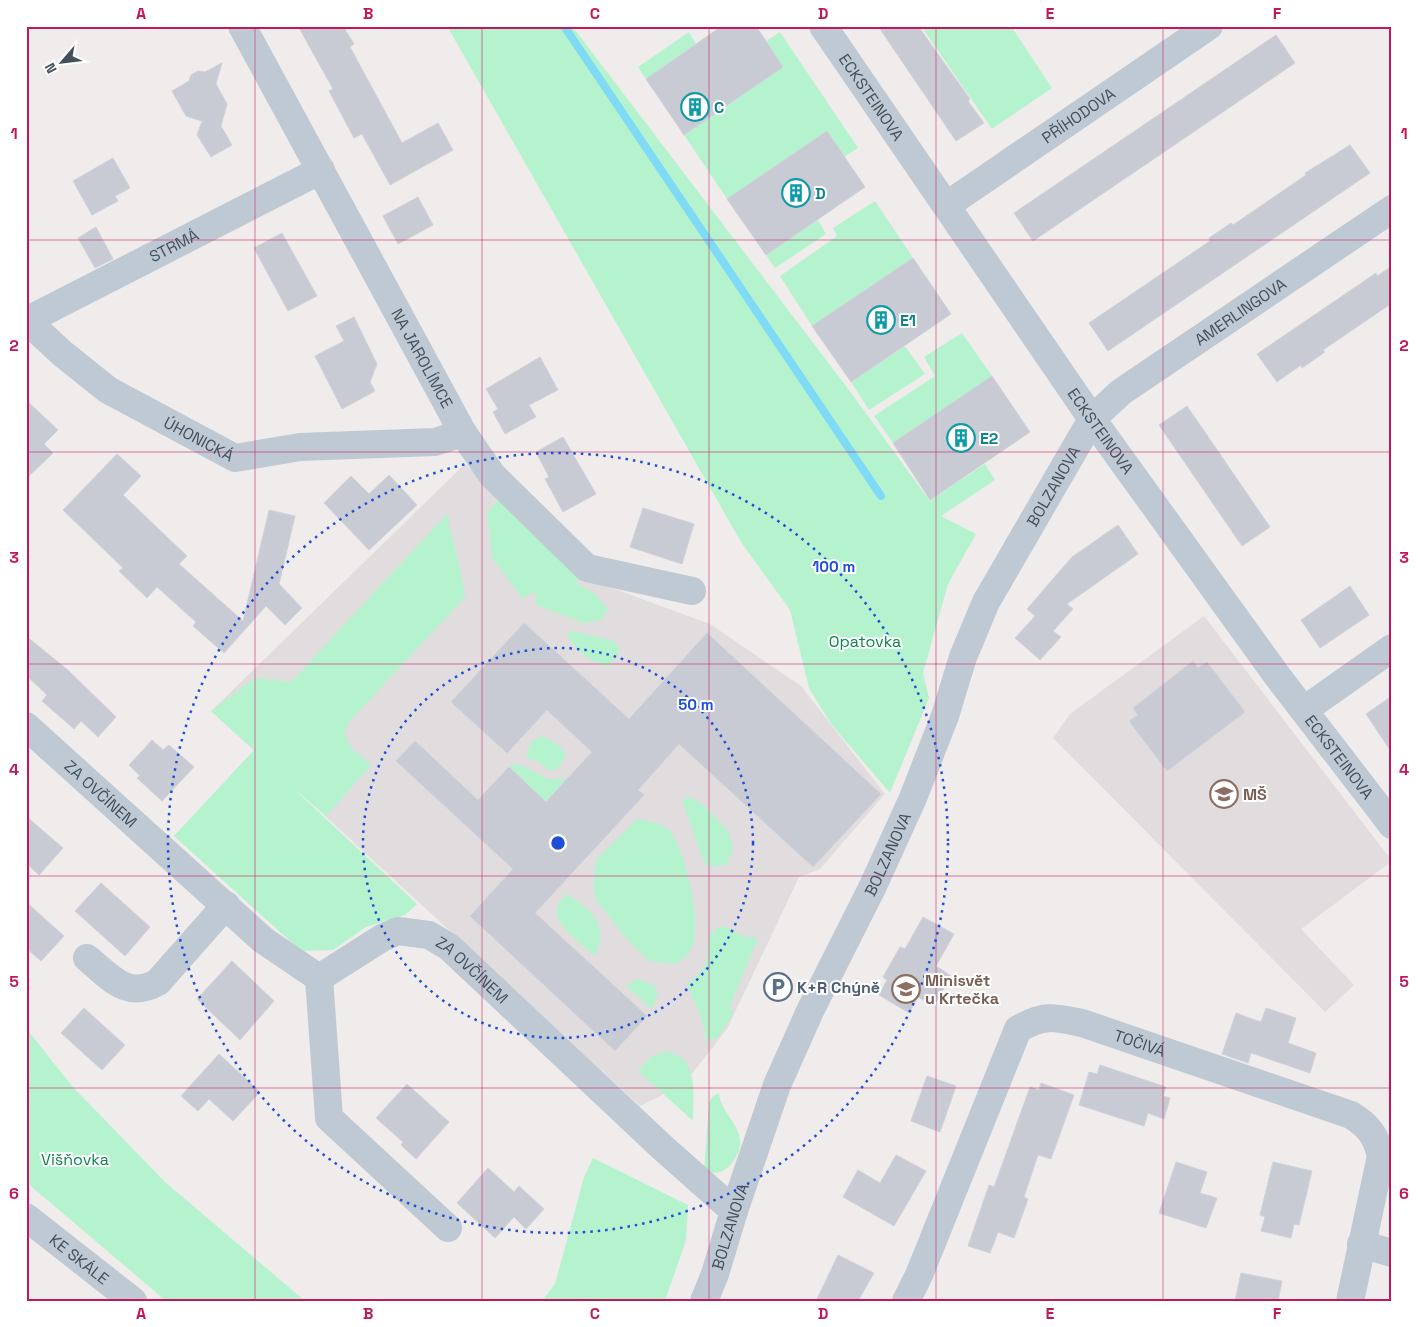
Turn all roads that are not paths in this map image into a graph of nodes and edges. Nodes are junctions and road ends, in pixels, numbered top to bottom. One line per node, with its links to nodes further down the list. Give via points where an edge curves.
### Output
1 (242, 26): 4 (street, NA JAROLÍMCE)
2 (823, 26): 5 (street, ECKSTEINOVA)
3 (1209, 26): 5 (street, PŘÍHODOVA)
4 (321, 170): 7 (street, STRMÁ); 9 (street, NA JAROLÍMCE)
5 (947, 205): 8 (street, ECKSTEINOVA)
6 (1392, 209): 8 (street, AMERLINGOVA, via 1121,392)
7 (26, 321): 9 (street, ÚHONICKÁ, via 108,390 235,458 300,447 435,442)
8 (1092, 419): 12 (street, ECKSTEINOVA); 18 (street, BOLZANOVA, via 986,602 913,798 777,1085)
9 (463, 433): 10 (street, NA JAROLÍMCE, via 492,475 588,568)
10 (692, 591)
11 (1392, 648): 12 (street)
12 (1304, 710): 14 (street, ECKSTEINOVA)
13 (26, 726): 15 (street, ZA OVČÍNEM)
14 (1392, 825)
15 (226, 905): 16 (street, via 158,982 146,990 132,990 117,983); 17 (street, ZA OVČÍNEM, via 262,940)
16 (87, 958)
17 (319, 978): 18 (street, ZA OVČÍNEM, via 398,931 429,935 449,947 662,1148); 20 (street, via 329,1118)
18 (734, 1211): 24 (street, BOLZANOVA)
19 (26, 1217): 23 (street, KE SKÁLE)
20 (448, 1228)
21 (1361, 1244): 22 (street); 25 (street, TOČIVÁ, via 1381,1156 1377,1141 1367,1125 1351,1115 1082,1023 1050,1016 1018,1029 920,1275); 26 (street, TOČIVÁ)
22 (1392, 1253)
23 (133, 1301)
24 (704, 1301)
25 (906, 1301)
26 (1350, 1301)

